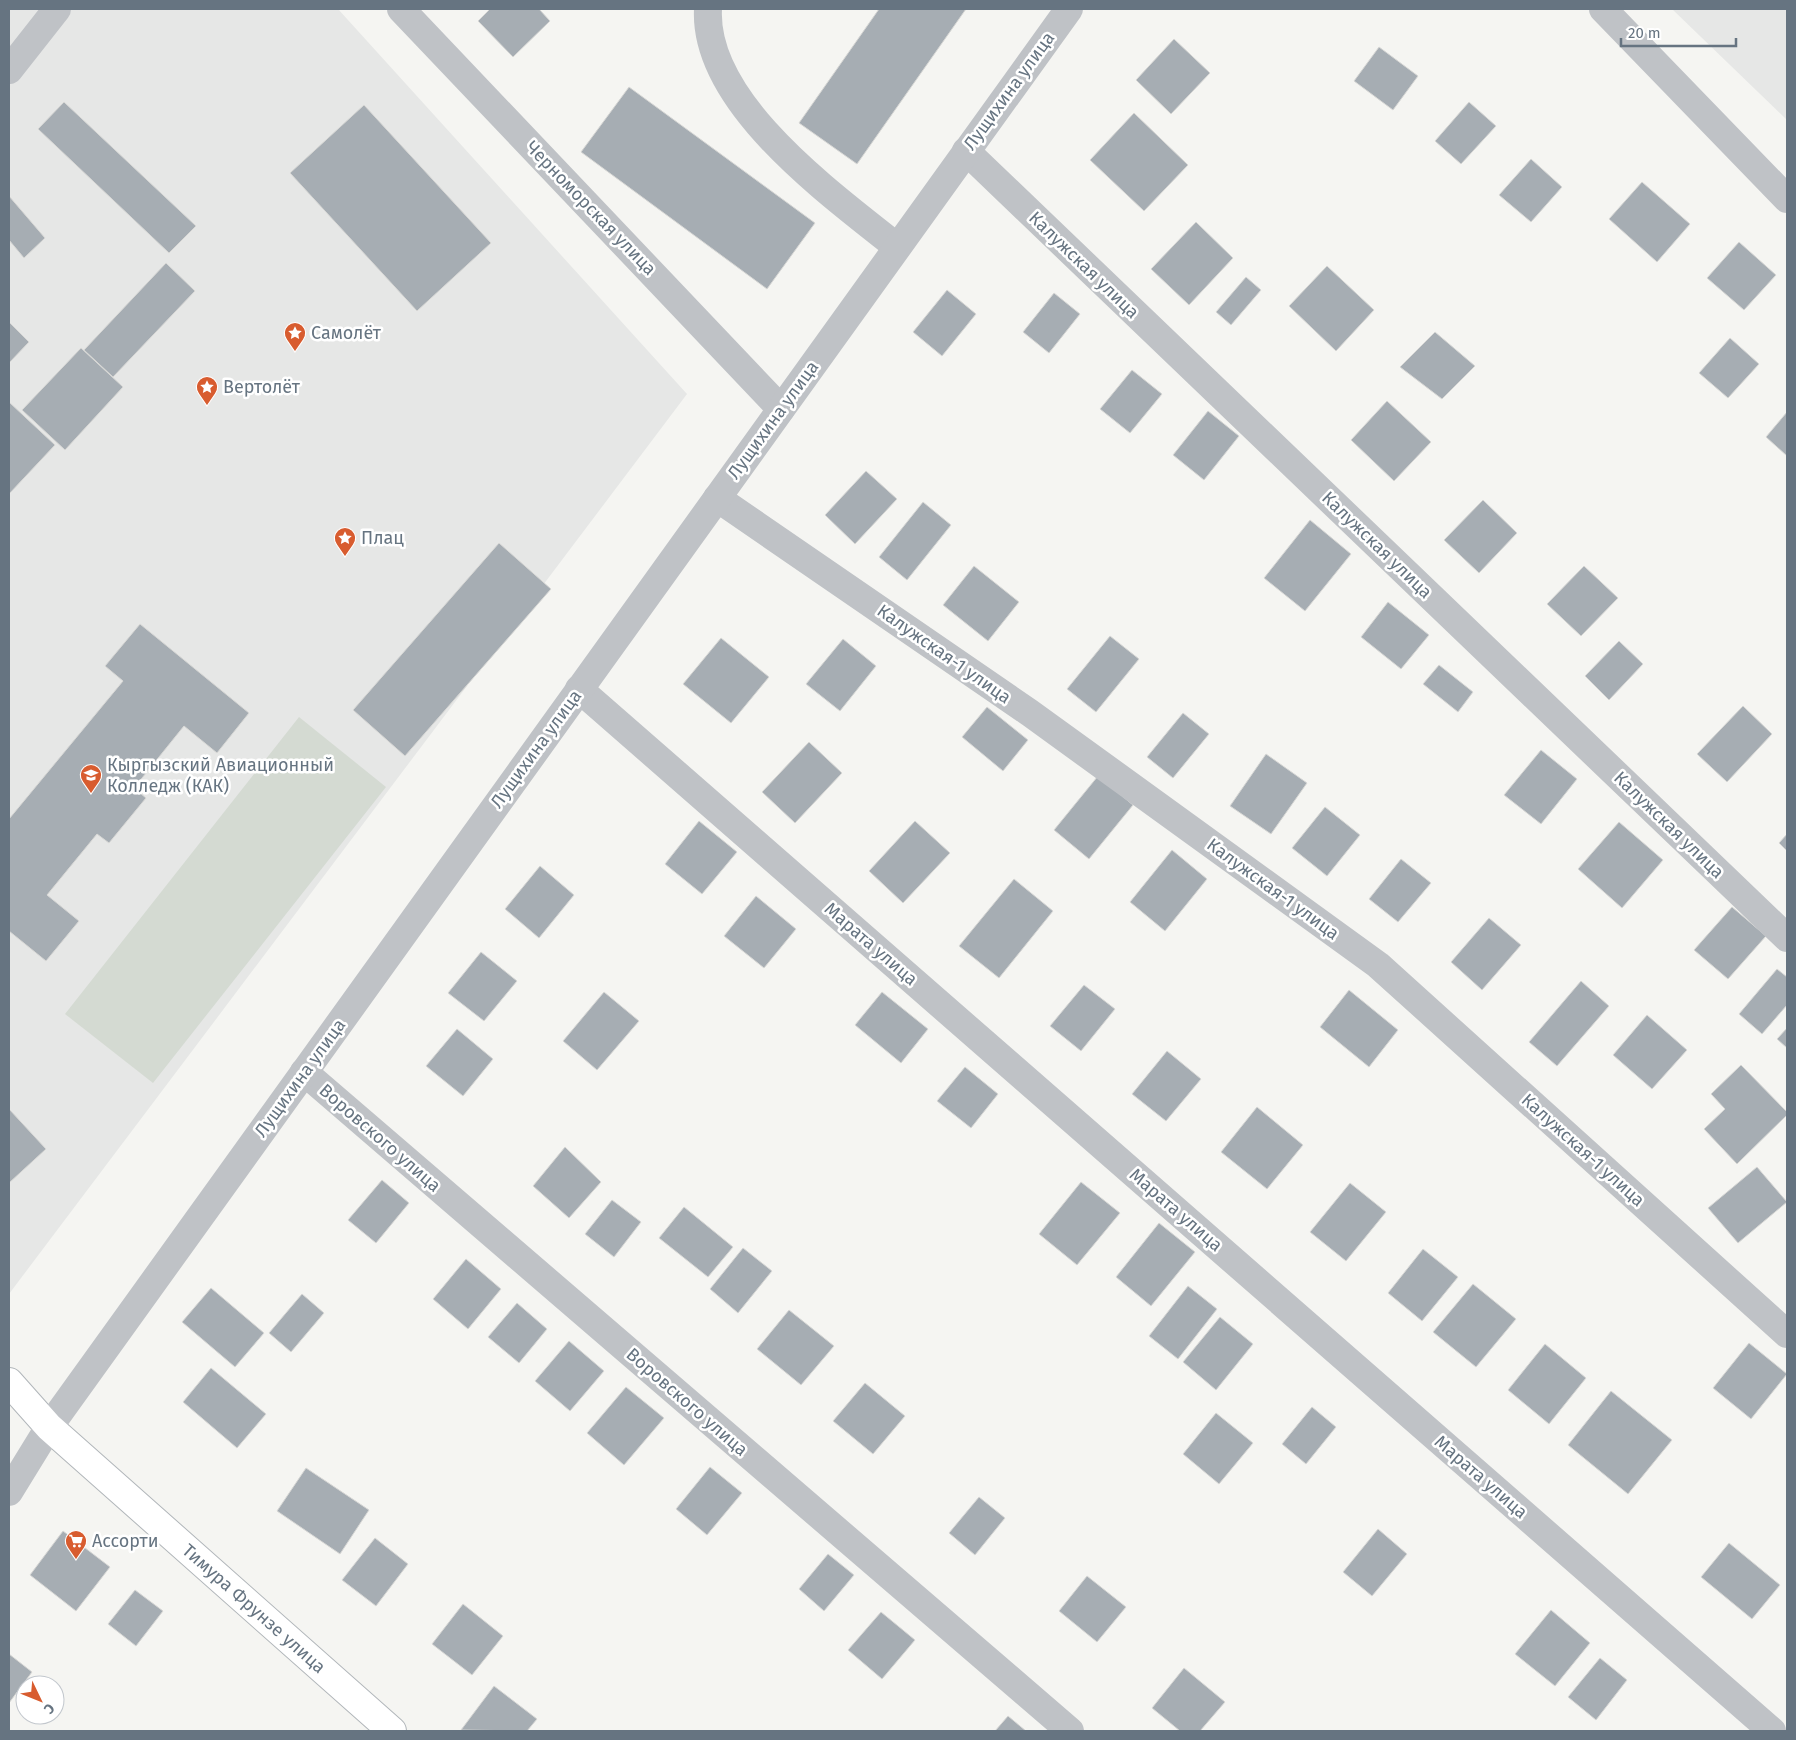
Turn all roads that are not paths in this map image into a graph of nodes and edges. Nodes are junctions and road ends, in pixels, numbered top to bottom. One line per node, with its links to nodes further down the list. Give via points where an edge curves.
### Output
1 (58, 9): 6 (street)
2 (401, 9): 10 (street, Черноморская улица)
3 (708, 9): 9 (street, via 707,29 712,50 727,80 761,125 800,169)
4 (1068, 9): 7 (street, Лущихина улица)
5 (1603, 9): 8 (street)
6 (9, 70)
7 (966, 152): 9 (street, Лущихина улица); 13 (street, Калужская улица)
8 (1787, 199)
9 (897, 248): 10 (street, Лущихина улица)
10 (781, 409): 11 (street, Лущихина улица)
11 (717, 498): 12 (street, Лущихина улица); 15 (street, Калужская-1 улица, via 1030,713 1378,965)
12 (580, 689): 14 (street, Лущихина улица); 21 (street, Марата улица)
13 (1787, 938)
14 (304, 1072): 17 (street, Лущихина улица); 20 (street, Воровского улица)
15 (1787, 1334)
16 (9, 1382): 17 (main road, Тимура Фрунзе улица)
17 (49, 1427): 18 (street, Лущихина улица); 19 (main road, Тимура Фрунзе улица)
18 (9, 1492)
19 (392, 1731)
20 (1070, 1731)
21 (1772, 1731)

